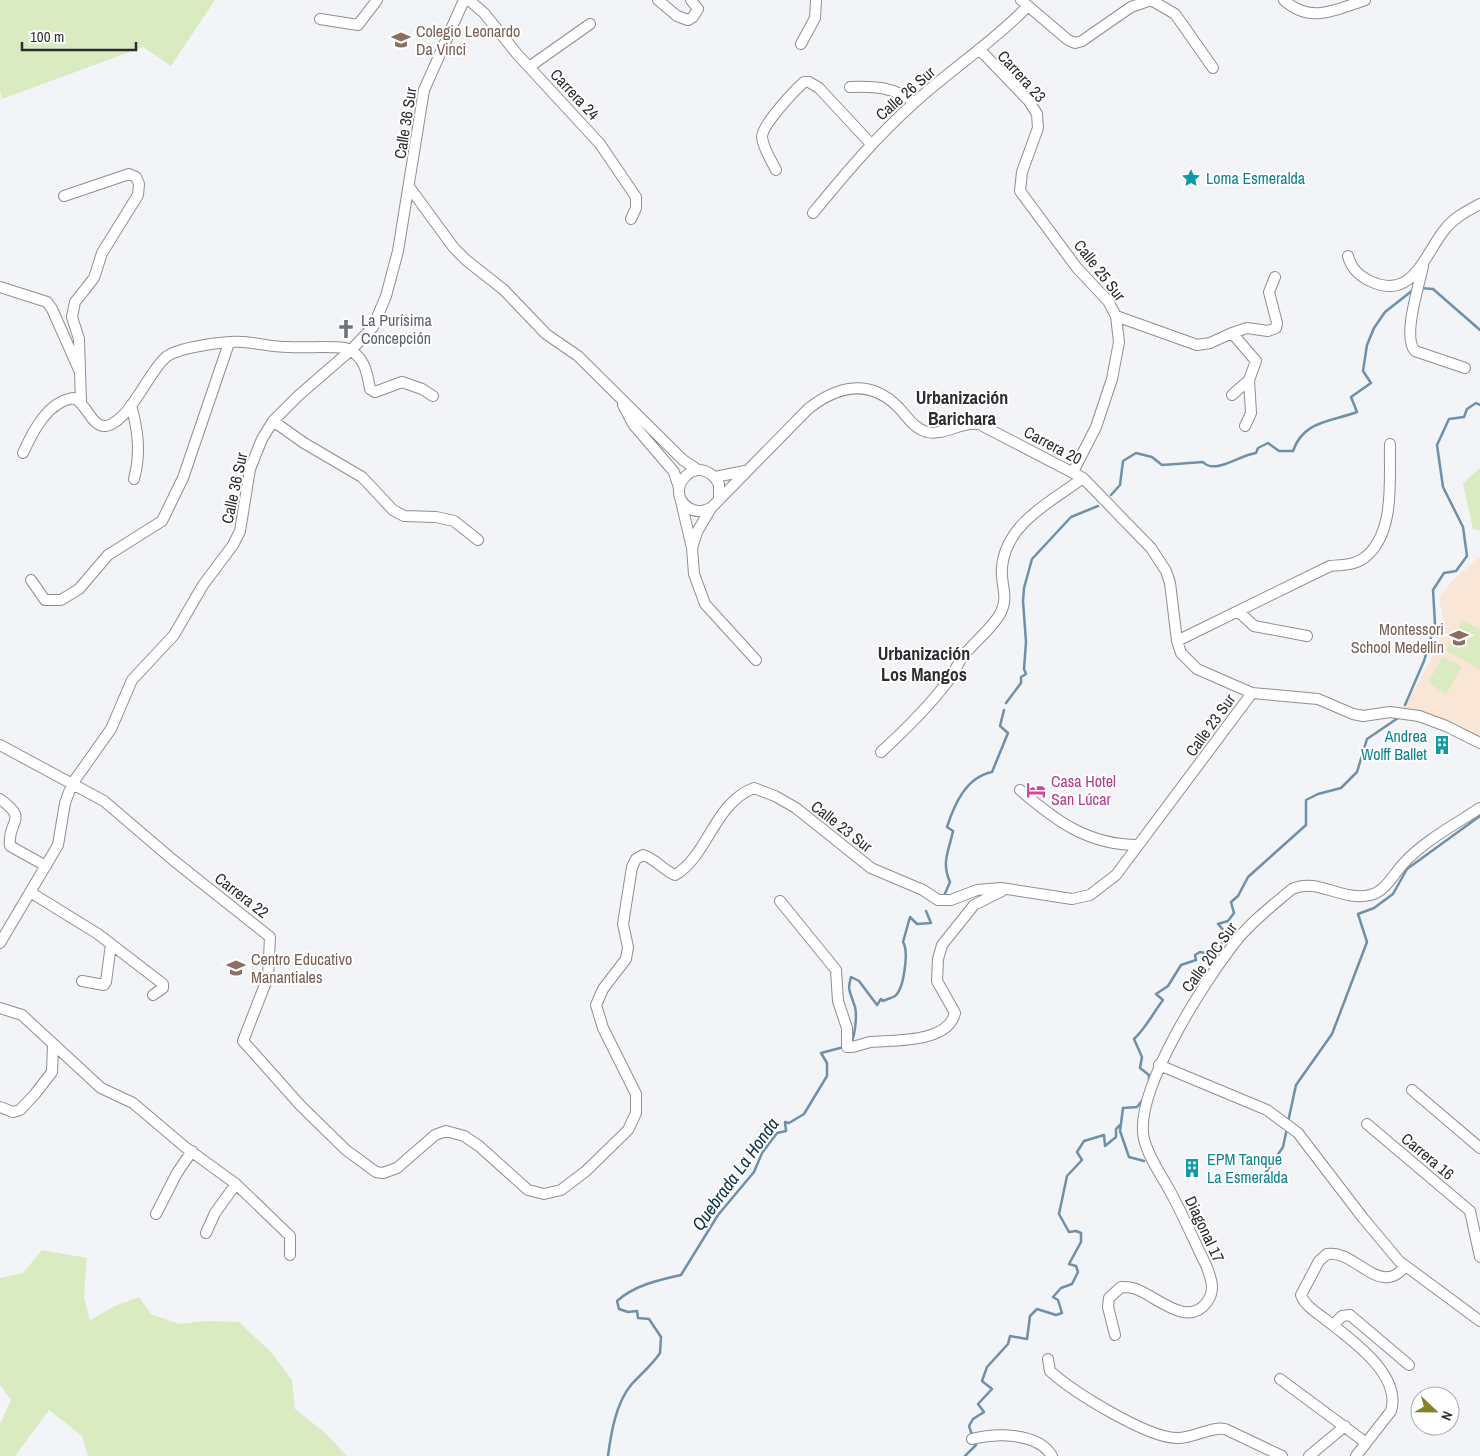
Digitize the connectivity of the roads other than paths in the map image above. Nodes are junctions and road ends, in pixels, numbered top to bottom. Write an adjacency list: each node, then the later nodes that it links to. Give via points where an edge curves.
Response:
1 (377, 0): 11 (street, via 358,25)
2 (464, 0): 22 (street, Calle 36 Sur, via 424,90)
3 (469, 0): 15 (street, Carrera 24, via 484,13)
4 (658, 0): 5 (street, via 677,16 688,20 698,9)
5 (691, 0)
6 (816, 0): 13 (street, via 815,18)
7 (1151, 0): 10 (street, via 1131,7 1075,43); 16 (street, via 1175,14)
8 (1284, 0): 9 (street, via 1313,15)
9 (1365, 0)
10 (1024, 3): 14 (street, Calle 26 Sur, via 1005,28)
11 (320, 19)
12 (590, 24): 15 (street)
13 (800, 44)
14 (979, 49): 18 (street, Calle 26 Sur); 21 (street, Carrera 23, via 1029,101 1037,114 1036,138)
15 (529, 67): 26 (street, Carrera 24, via 600,144 631,190 637,202)
16 (1213, 68)
17 (850, 87): 18 (street, via 886,88)
18 (915, 102): 19 (street, Calle 26 Sur)
19 (871, 144): 20 (street, via 819,88 804,82 769,122 763,134 763,143); 25 (street, Calle 26 Sur)
20 (776, 170)
21 (1020, 182): 31 (street, Calle 25 Sur, via 1020,191 1028,204)
22 (410, 188): 34 (street, Calle 36 Sur, via 398,251 380,313 373,327); 40 (street, via 454,248 504,290 546,334 578,356)
23 (64, 196): 36 (street, via 129,174 136,177 139,184 138,195 102,253 94,278 75,302 72,316 79,339)
24 (1480, 204): 28 (street, via 1455,218 1435,242)
25 (813, 213)
26 (631, 219)
27 (1348, 256): 28 (street, via 1356,272 1380,285 1399,284)
28 (1423, 266): 35 (street, via 1409,334 1411,347)
29 (1275, 276): 32 (street, via 1269,292 1276,328 1268,331 1247,328)
30 (0, 287): 36 (street, via 47,302)
31 (1116, 316): 32 (street, via 1197,345); 49 (street, Calle 25 Sur, via 1118,356)
32 (1232, 333): 37 (street, via 1255,358 1256,364)
33 (229, 343): 34 (street); 42 (street, via 166,356); 58 (street, via 184,478 162,520 108,554 79,589 60,600 45,600)
34 (351, 350): 39 (street, via 364,363 370,389 375,392 402,382); 43 (street, Calle 36 Sur)
35 (1465, 368)
36 (80, 372): 41 (street)
37 (1249, 380): 38 (street); 44 (street, via 1250,413)
38 (1232, 395)
39 (433, 396)
40 (618, 397): 47 (street, via 683,460); 52 (street, via 633,424 674,472)
41 (81, 401): 42 (street, via 95,422 104,426); 46 (street, via 67,399 52,408 38,425)
42 (131, 405): 51 (street, via 138,444)
43 (273, 422): 56 (street, via 362,477 393,510 404,516 454,521); 67 (street, Calle 36 Sur, via 253,460 244,518 233,545 203,584 174,635 132,680 111,729)
44 (1245, 426)
45 (1390, 444): 59 (street, via 1385,524 1367,554 1355,562 1330,566)
46 (23, 453)
47 (698, 470): 50 (street); 52 (street, via 685,476)
48 (745, 471): 49 (street, Carrera 20, via 823,397 838,390 856,388 885,395 912,424 922,430 937,432 964,424 979,424); 50 (street); 53 (street, Carrera 20)
49 (1078, 475): 61 (street, Carrera 20, via 1133,529 1160,561 1170,583); 66 (street, Calle 25 Sur, via 1013,534 1002,566 1005,600 1001,612 963,656 950,679 918,719)
50 (715, 477): 53 (street, via 720,484)
51 (134, 479)
52 (679, 488): 54 (street)
53 (719, 499): 55 (street)
54 (681, 500): 55 (street, via 694,511 703,512); 57 (street)
55 (711, 508): 57 (street)
56 (478, 540)
57 (692, 548): 62 (street, via 694,574 705,604)
58 (31, 580)
59 (1238, 611): 60 (street, via 1254,626); 61 (street)
60 (1307, 636)
61 (1177, 641): 63 (street, Carrera 20, via 1182,653 1197,669)
62 (756, 660)
63 (1252, 693): 64 (street, Carrera 20, via 1318,699 1363,716 1390,712 1420,716); 72 (street, Calle 23 Sur)
64 (1480, 744)
65 (0, 746): 67 (street, Carrera 22)
66 (880, 752)
67 (72, 784): 74 (street, Calle 36 Sur, via 65,802 58,845); 80 (street, Carrera 22, via 104,801 270,937 268,977 243,1041 300,1105 346,1150 376,1172 396,1168 435,1135 446,1131 464,1136 479,1146 518,1183 536,1193 561,1190 586,1172 628,1130 636,1113 636,1094 603,1028 596,1005 603,989 623,965)
68 (1020, 790): 72 (street, via 1058,820 1088,837)
69 (0, 799): 71 (street, via 17,815)
70 (1480, 808): 85 (street, Calle 20C Sur, via 1420,849 1372,895 1339,893 1309,884 1292,889 1236,941 1185,1018)
71 (9, 840): 73 (street); 74 (street, via 12,848)
72 (1138, 845): 75 (street, Calle 23 Sur, via 1116,875 1090,895 1072,899)
73 (0, 850)
74 (46, 866): 76 (street, Calle 36 Sur)
75 (1010, 889): 77 (street, via 974,905 942,945 936,982 955,1013 948,1026 931,1035 852,1047 847,1047 847,1028 838,1001 836,970); 80 (street, Calle 23 Sur, via 977,890 951,900 938,900 918,887 871,868 796,808 754,788 735,800 719,818 686,869 675,875 651,857 643,855 636,859 624,924)
76 (30, 892): 78 (street, Calle 36 Sur); 79 (street)
77 (780, 902)
78 (0, 943)
79 (111, 944): 81 (street, via 104,985); 82 (street, via 163,984 163,988)
80 (628, 947)
81 (82, 981)
82 (153, 995)
83 (0, 1008): 84 (street, via 22,1015)
84 (53, 1045): 87 (street, via 52,1072 32,1099 14,1112); 90 (street, via 101,1088 133,1103)
85 (1159, 1065): 97 (street, via 1267,1110 1298,1132 1363,1218); 100 (street, Diagonal 17, via 1144,1118 1144,1138 1206,1265 1212,1281 1211,1294 1206,1304 1185,1312 1132,1287 1121,1287 1109,1298 1108,1307)
86 (1412, 1090): 89 (street)
87 (0, 1107)
88 (1367, 1124): 92 (street, Carrera 16)
89 (1480, 1148)
90 (192, 1151): 91 (street); 93 (street)
91 (236, 1184): 94 (street, via 215,1213); 95 (street, via 290,1236)
92 (1475, 1210): 96 (street)
93 (156, 1214)
94 (206, 1233)
95 (290, 1255)
96 (1480, 1257)
97 (1406, 1267): 98 (street); 99 (street, via 1396,1275 1384,1277 1340,1255 1327,1254 1319,1261 1301,1295 1307,1305)
98 (1480, 1321)
99 (1333, 1326): 102 (street, via 1342,1316 1350,1315); 106 (street, via 1371,1358 1392,1392 1391,1411)
100 (1116, 1335)
101 (1048, 1360): 108 (street, via 1050,1371 1068,1386 1163,1437 1187,1438 1225,1429)
102 (1409, 1365)
103 (1280, 1379): 104 (street)
104 (1345, 1426): 106 (street); 109 (street)
105 (972, 1440): 107 (street, via 1014,1436 1043,1446)
106 (1365, 1442): 110 (street)
107 (1052, 1456)
108 (1282, 1456)
109 (1309, 1456)
110 (1356, 1456)

